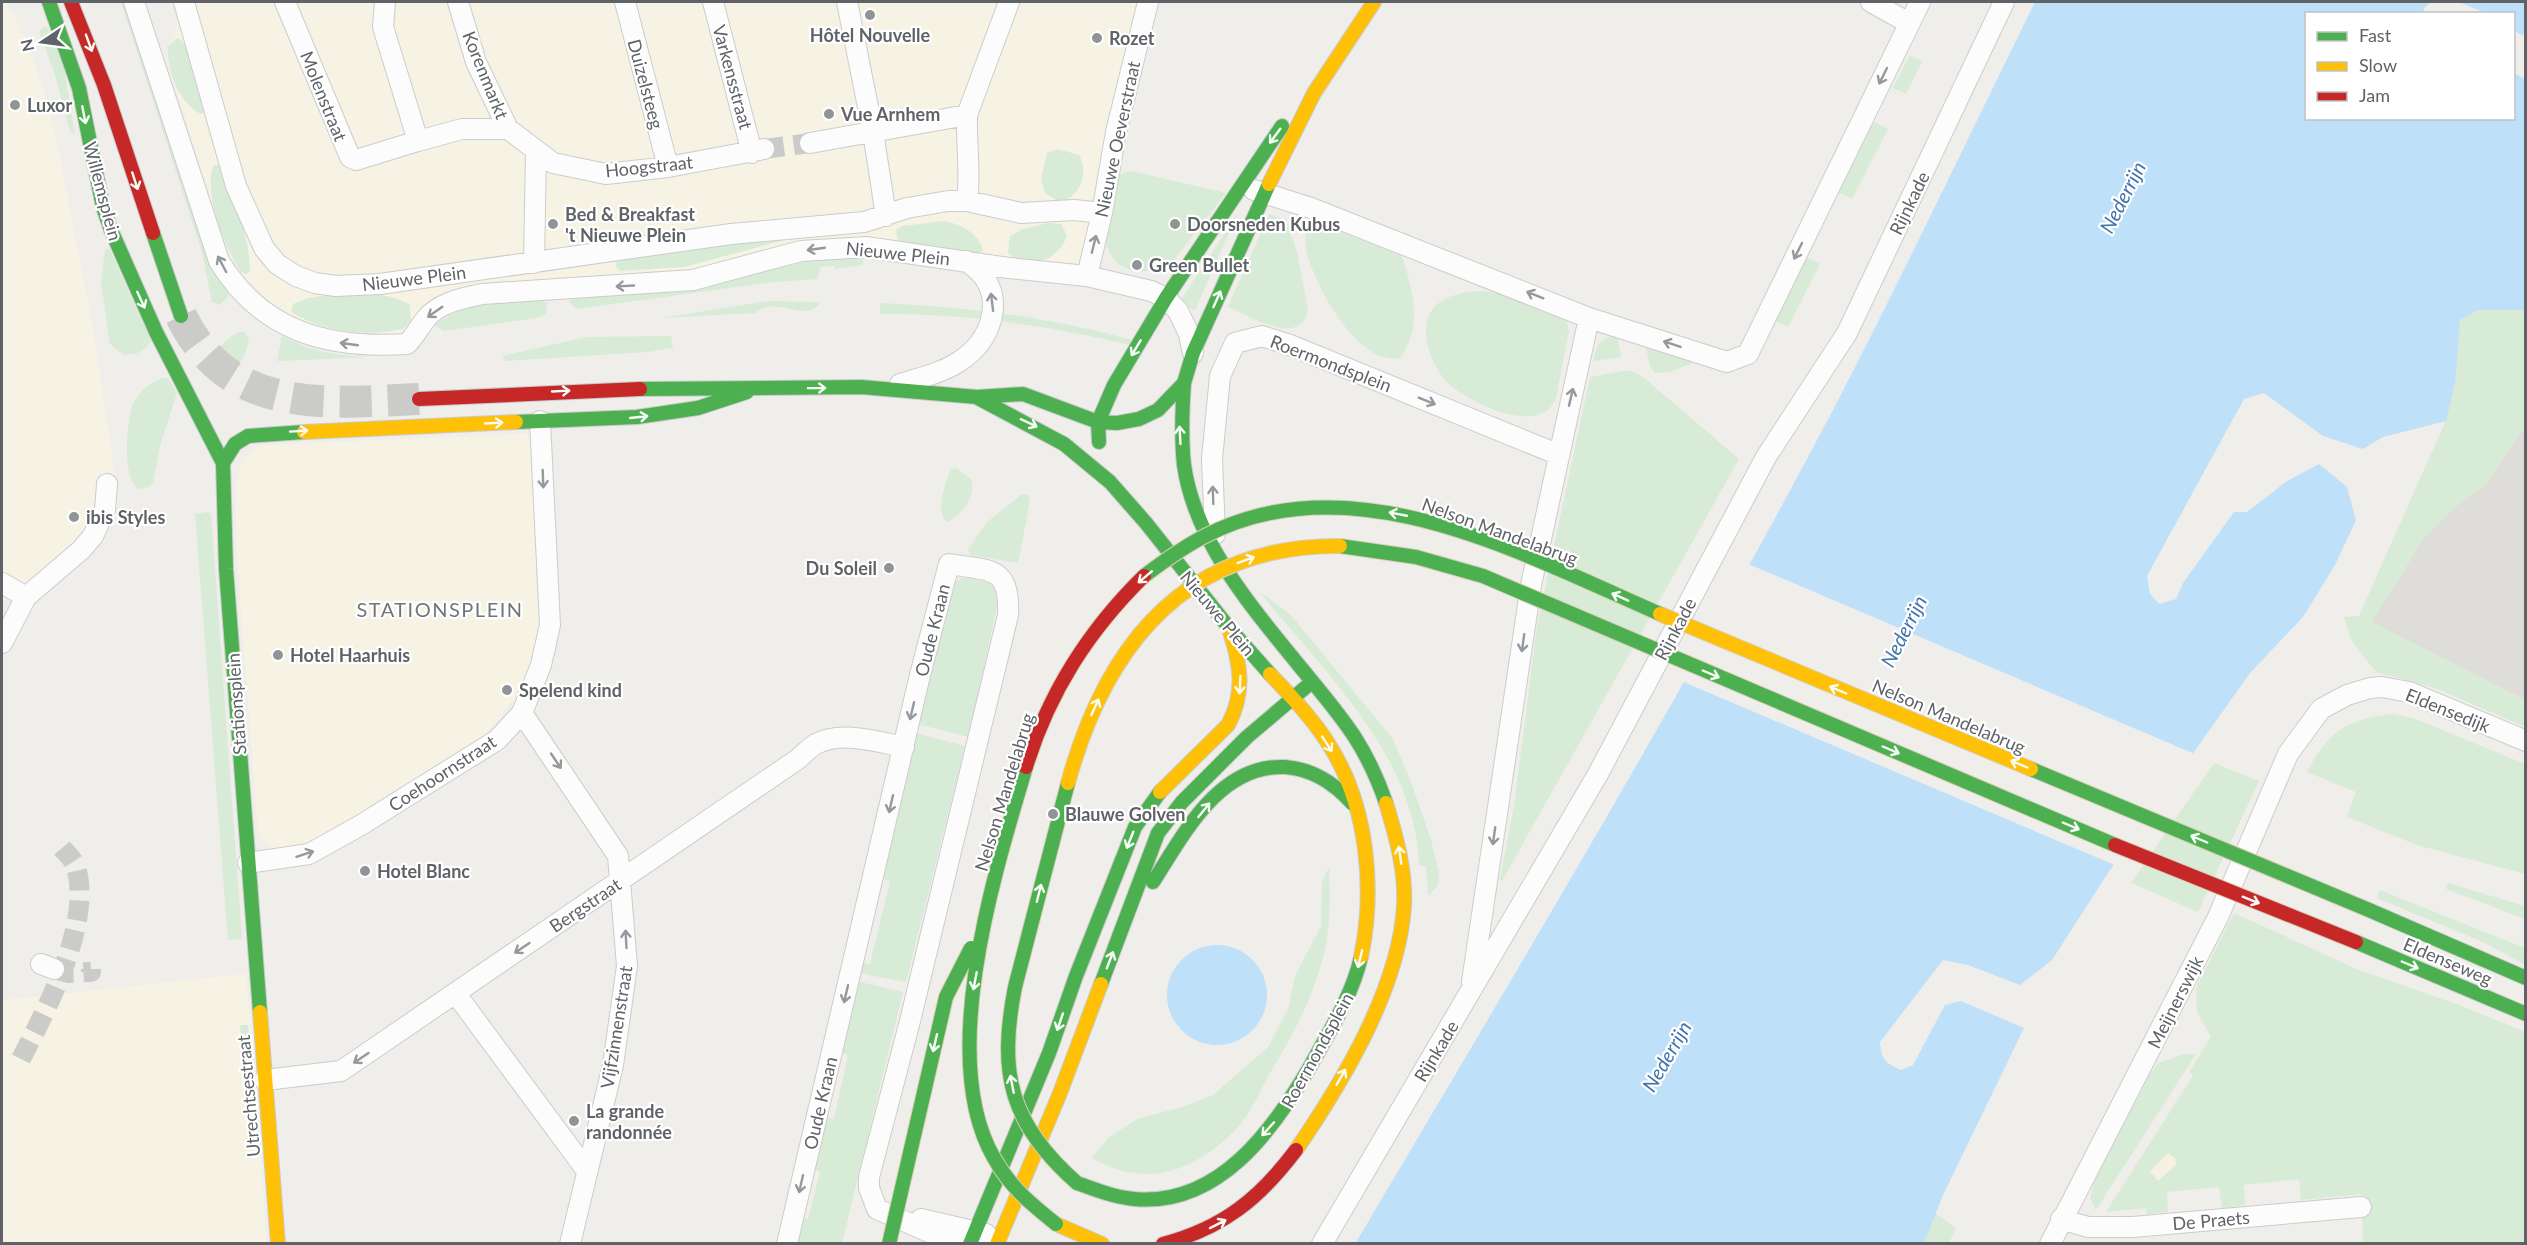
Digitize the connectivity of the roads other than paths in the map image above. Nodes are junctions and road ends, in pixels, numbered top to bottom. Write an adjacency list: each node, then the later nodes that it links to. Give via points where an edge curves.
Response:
1 (49, 2): 47 (main road, Willemsplein, one-way to 47, via 79,88 111,230 156,332)
2 (71, 2): 36 (main road, Willemsplein, one-way to 36, via 104,85)
3 (134, 2): 32 (street, Nieuwe Plein, one-way to 3, via 843,246 801,251 693,280 482,294 437,310 425,319 407,344 351,345 295,330 263,312 219,261)
4 (184, 2): 33 (street, Nieuwe Plein, via 243,206 264,248 277,264 296,276 336,286 380,284)
5 (285, 2): 22 (street, Molenstraat, via 350,157 357,160)
6 (385, 2): 22 (street, via 383,27)
7 (458, 2): 20 (street, Korenmarkt, via 476,62)
8 (625, 2): 26 (street, Duizelsteeg)
9 (713, 2): 24 (street, Varkensstraat)
10 (847, 2): 21 (street)
11 (1009, 2): 19 (street)
12 (1148, 2): 30 (street, Nieuwe Oeverstraat, via 1116,132)
13 (1374, 2): 18 (main road)
14 (1870, 2): 17 (street)
15 (1920, 2): 17 (street)
16 (2004, 2): 69 (street, Rijnkade, via 1847,333 1766,457 1598,774)
17 (1909, 23): 37 (street, one-way to 37, via 1748,354 1727,362)
18 (1314, 93): 27 (main road, one-way to 27, via 1294,109); 28 (main road)
19 (967, 115): 21 (street); 29 (street)
20 (508, 129): 22 (street, Korenmarkt, via 462,129); 25 (street, Hoogstraat)
21 (873, 132): 23 (street); 31 (street)
22 (418, 141)
23 (810, 143)
24 (758, 151): 26 (street, Hoogstraat)
25 (536, 152): 26 (street, Hoogstraat, via 553,162 606,174); 33 (street)
26 (668, 167)
27 (1240, 186): 28 (street); 35 (main road)
28 (1274, 195): 37 (street, one-way to 28); 38 (main road, one-way to 28)
29 (967, 201): 30 (street, Nieuwe Plein, via 1022,213); 31 (street, Nieuwe Plein, via 907,208)
30 (1102, 213): 34 (street, Nieuwe Oeverstraat, one-way to 30)
31 (886, 216): 33 (street, Nieuwe Plein, via 864,222 731,234)
32 (967, 261): 34 (street, Nieuwe Plein); 41 (street, one-way to 32, via 942,370 971,353 982,340 992,319 994,302 984,276)
33 (534, 263)
34 (1087, 276): 35 (street, Nieuwe Plein, via 1137,286)
35 (1166, 298): 38 (street, Nieuwe Plein, via 1185,322); 45 (main road, one-way to 45, via 1114,385)
36 (181, 316)
37 (1589, 318): 46 (street, one-way to 37)
38 (1193, 353): 39 (main road, Nieuwe Plein)
39 (1184, 383): 45 (main road, Nieuwe Plein, via 1158,411 1139,419); 50 (main road, Roermondsplein, one-way to 39, via 1185,474 1180,435)
40 (759, 388): 41 (main road, Nieuwe Plein, one-way to 41); 43 (main road, Nieuwe Plein, one-way to 40, via 615,389); 44 (main road, Nieuwe Plein, one-way to 40, via 637,417 698,408)
41 (883, 388): 42 (main road, Nieuwe Plein)
42 (977, 397): 45 (main road, Nieuwe Plein, via 1023,394); 49 (main road, Nieuwe Plein, one-way to 49, via 1052,436)
43 (419, 399)
44 (540, 421): 47 (main road, Nieuwe Plein, one-way to 44, via 241,437 314,430 371,431); 57 (street, Coehoornstraat, one-way to 57, via 549,625 541,665)
45 (1098, 422): 49 (main road, via 1100,453)
46 (1557, 454): 50 (street, Roermondsplein, one-way to 46, via 1212,459 1220,376 1234,344 1262,336 1290,345); 69 (street, one-way to 69, via 1531,585)
47 (223, 463): 62 (main road, Stationsplein, via 226,569)
48 (107, 484): 52 (street, via 105,510 93,536)
49 (1114, 487): 53 (main road, Nieuwe Plein)
50 (1215, 553): 55 (main road, Roermondsplein, via 1239,591)
51 (2, 583): 52 (street)
52 (26, 597): 54 (street)
53 (1229, 628): 56 (main road, Nieuwe Plein); 78 (main road, one-way to 78, via 1240,669 1235,714 1158,792 1134,827 1049,1053)
54 (2, 643)
55 (1313, 681): 56 (main road); 86 (main road, Roermondsplein, one-way to 55, via 1201,1233 1232,1217 1258,1196 1300,1148 1358,1049 1387,982 1398,943 1403,881 1399,846 1387,804 1351,727)
56 (1291, 698): 61 (main road, Roermondsplein, one-way to 61, via 1327,742 1342,769); 66 (main road, via 1172,813 1158,833)
57 (522, 713): 62 (street, Coehoornstraat, one-way to 57, via 309,854 497,740); 63 (street, Vijfzinnenstraat, one-way to 63, via 618,856)
58 (2526, 741): 60 (street, Eldensedijk, via 2409,692 2370,688 2320,710)
59 (904, 747): 63 (street, Bergstraat, via 836,738 816,744); 76 (street, Oude Kraan, one-way to 59, via 869,1177 1008,615 1006,585 993,572 949,564); 83 (street, Oude Kraan, one-way to 83)
60 (2288, 754): 77 (street, Meijnerswijk, via 2218,917)
61 (1354, 806): 66 (main road, one-way to 61, via 1191,827 1239,775 1281,765 1312,772 1341,790); 74 (main road, Roermondsplein, one-way to 74, via 1366,862 1368,901 1362,951 1351,992 1279,1117 1237,1163 1205,1184 1147,1201 1112,1197)
62 (248, 863): 67 (main road, Stationsplein)
63 (622, 880): 70 (street, Bergstraat, one-way to 70); 73 (street, Vijfzinnenstraat, one-way to 63, via 613,1065 627,966)
64 (2369, 910): 65 (main road, Nelson Mandelabrug, one-way to 65, bridge, via 1546,565 1421,518 1338,506 1236,522 1192,542 1119,600 1071,665 1039,729); 68 (main road, Eldenseweg)
65 (988, 912): 80 (main road, Nelson Mandelabrug, one-way to 80, bridge, via 972,994 970,1073 984,1134 996,1163 1018,1193 1056,1224); 84 (main road, one-way to 84, bridge, via 946,998)
66 (1122, 927): 79 (main road, one-way to 66, via 1060,1093)
67 (254, 945): 72 (main road, Utrechtsestraat)
68 (2526, 978)
69 (1471, 992): 87 (street, Rijnkade)
70 (456, 994): 72 (street, Bergstraat, one-way to 72, via 341,1071); 73 (street)
71 (2526, 1014): 74 (main road, Eldenseweg, one-way to 71, bridge, via 1048,1159 1023,1120 1012,1090 1008,1055 1011,1007 1084,730 1109,675 1152,621 1216,573 1249,558 1320,545 1390,549 1483,576 2131,852)
72 (265, 1080): 81 (main road, Utrechtsestraat)
73 (587, 1171): 82 (street, Vijfzinnenstraat)
74 (1077, 1183)
75 (2361, 1208): 77 (street, De Praets, via 2133,1227 2088,1227)
76 (878, 1209): 78 (street); 85 (street)
77 (2061, 1219): 88 (street, Meijnerswijk)
78 (973, 1237): 79 (street)
79 (998, 1241)
80 (1101, 1243)
81 (278, 1244)
82 (570, 1244)
83 (787, 1244)
84 (889, 1244)
85 (956, 1244)
86 (1163, 1244)
87 (1322, 1244)
88 (2050, 1244)

